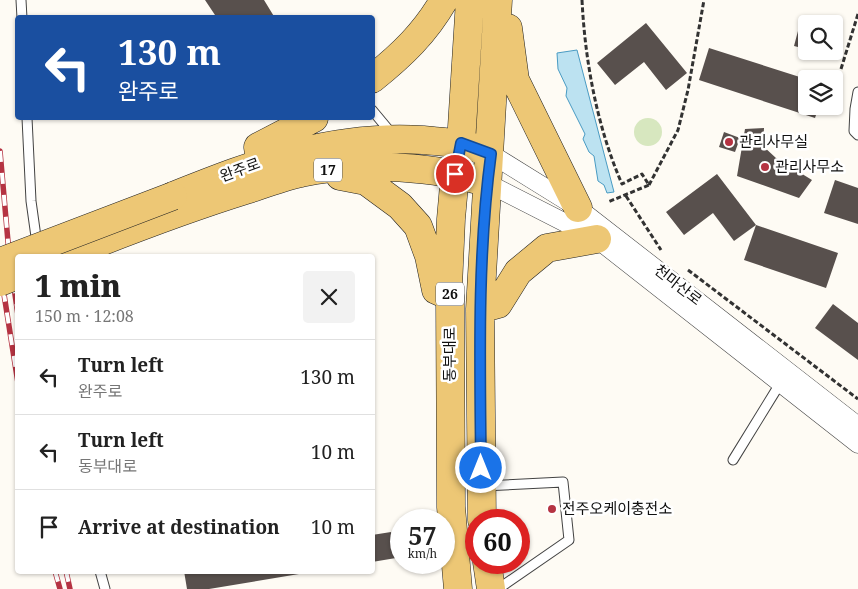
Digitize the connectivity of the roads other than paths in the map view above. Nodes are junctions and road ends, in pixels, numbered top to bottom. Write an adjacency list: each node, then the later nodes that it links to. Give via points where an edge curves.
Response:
1 (21, 0): 6 (lane)
2 (444, 0): 7 (main road, via 406,52)
3 (470, 0): 14 (main road, 동부대로 / 26)
4 (498, 0): 15 (main road, 동부대로)
5 (504, 0): 21 (main road, via 515,80)
6 (22, 15)
7 (375, 77)
8 (858, 92): 12 (lane, via 854,124)
9 (375, 114): 13 (lane)
10 (27, 120): 24 (lane, via 31,201)
11 (310, 120): 16 (main road, via 258,147)
12 (858, 135)
13 (395, 138): 14 (main road, 완주로); 16 (main road, 완주로, via 316,147)
14 (461, 143): 15 (main road, 완주로); 18 (main road, 동부대로 / 26)
15 (491, 154): 19 (main road, 동부대로); 21 (street, 천마산로)
16 (260, 161): 20 (main road, 완주로 / 17)
17 (316, 171): 18 (main road, 완주로 / 17, via 390,168); 20 (main road, 완주로 / 17); 30 (main road, via 366,181 400,206 418,226 436,290)
18 (455, 174): 19 (main road, 완주로 / 17); 30 (main road, 동부대로 / 26)
19 (487, 183): 22 (street, 천마산로); 31 (main road, 동부대로 / 26)
20 (173, 204): 23 (main road, 완주로 / 17, bridge); 25 (main road, 완주로 / 17)
21 (578, 208): 32 (street, 천마산로)
22 (597, 239): 31 (main road, via 547,248 518,272 498,304); 32 (street, 천마산로)
23 (24, 254)
24 (39, 254)
25 (69, 254)
26 (15, 257): 27 (main road, 완주로 / 17, bridge)
27 (0, 262)
28 (15, 276): 29 (main road, bridge)
29 (0, 282)
30 (450, 297): 41 (main road, 동부대로 / 26, via 451,507)
31 (480, 309): 36 (main road, 동부대로 / 26)
32 (784, 377): 33 (street, 천마산로); 34 (street, 천마산로); 35 (lane)
33 (858, 426)
34 (858, 444)
35 (733, 460)
36 (481, 486): 37 (main road, 동부대로 / 26); 43 (lane, via 563,482 569,540)
37 (482, 509)
38 (101, 574): 40 (lane)
39 (489, 574): 42 (main road)
40 (105, 589)
41 (458, 589)
42 (491, 589)
43 (498, 589)

